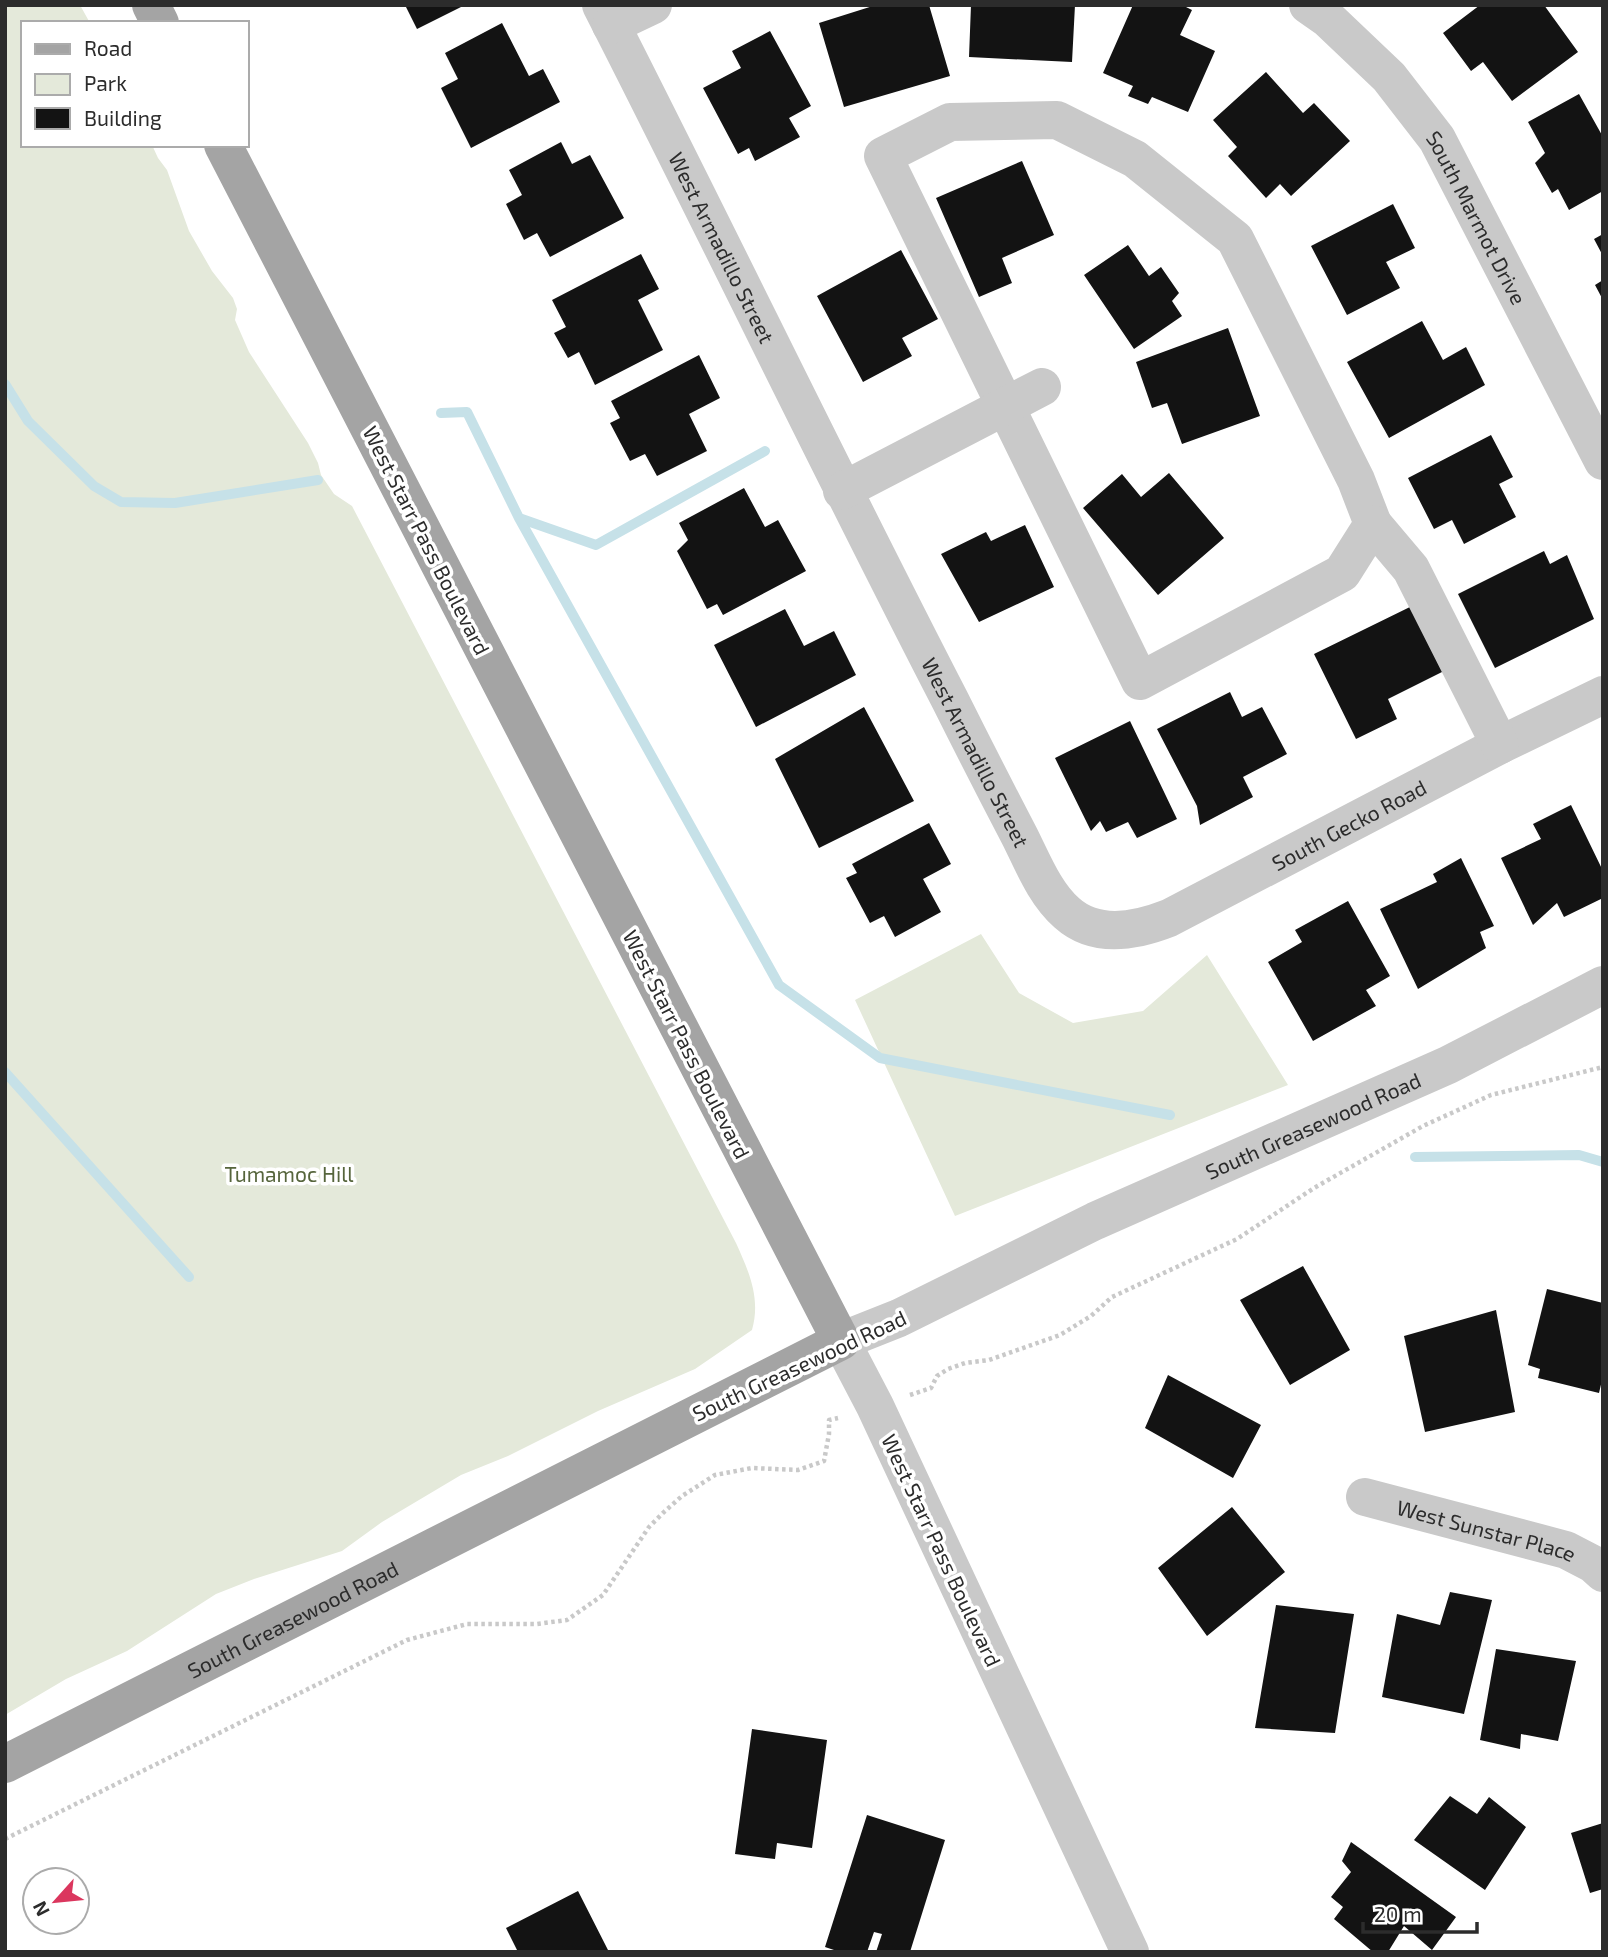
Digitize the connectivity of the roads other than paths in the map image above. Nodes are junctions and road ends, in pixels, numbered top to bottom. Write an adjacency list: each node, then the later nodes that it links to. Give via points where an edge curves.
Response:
1 (151, 5): 5 (main road)
2 (653, 5): 4 (street)
3 (1308, 5): 9 (street, South Marmot Drive, via 1389,78 1437,139)
4 (606, 15): 10 (street, West Armadillo Street)
5 (159, 21)
6 (224, 147): 16 (main road, West Starr Pass Boulevard)
7 (1042, 387): 8 (street)
8 (1007, 405): 10 (street); 11 (street, via 1140,681 1342,573); 11 (street, via 883,156 950,122 1057,120 1135,159 1235,239 1356,480)
9 (1603, 461)
10 (842, 491): 14 (street, West Armadillo Street, via 1045,886 1068,915)
11 (1373, 524): 13 (street, via 1411,569)
12 (1603, 695): 13 (street, South Gecko Road)
13 (1500, 745): 14 (street, South Gecko Road, via 1169,918 1129,930)
14 (1088, 926)
15 (1603, 985): 16 (street, South Greasewood Road, via 1448,1065 1095,1221 899,1318)
16 (841, 1341): 19 (main road, South Greasewood Road); 20 (street, West Starr Pass Boulevard, via 875,1406)
17 (1366, 1497): 18 (street, West Sunstar Place, via 1566,1550)
18 (1603, 1573)
19 (5, 1764)
20 (1117, 1947)

